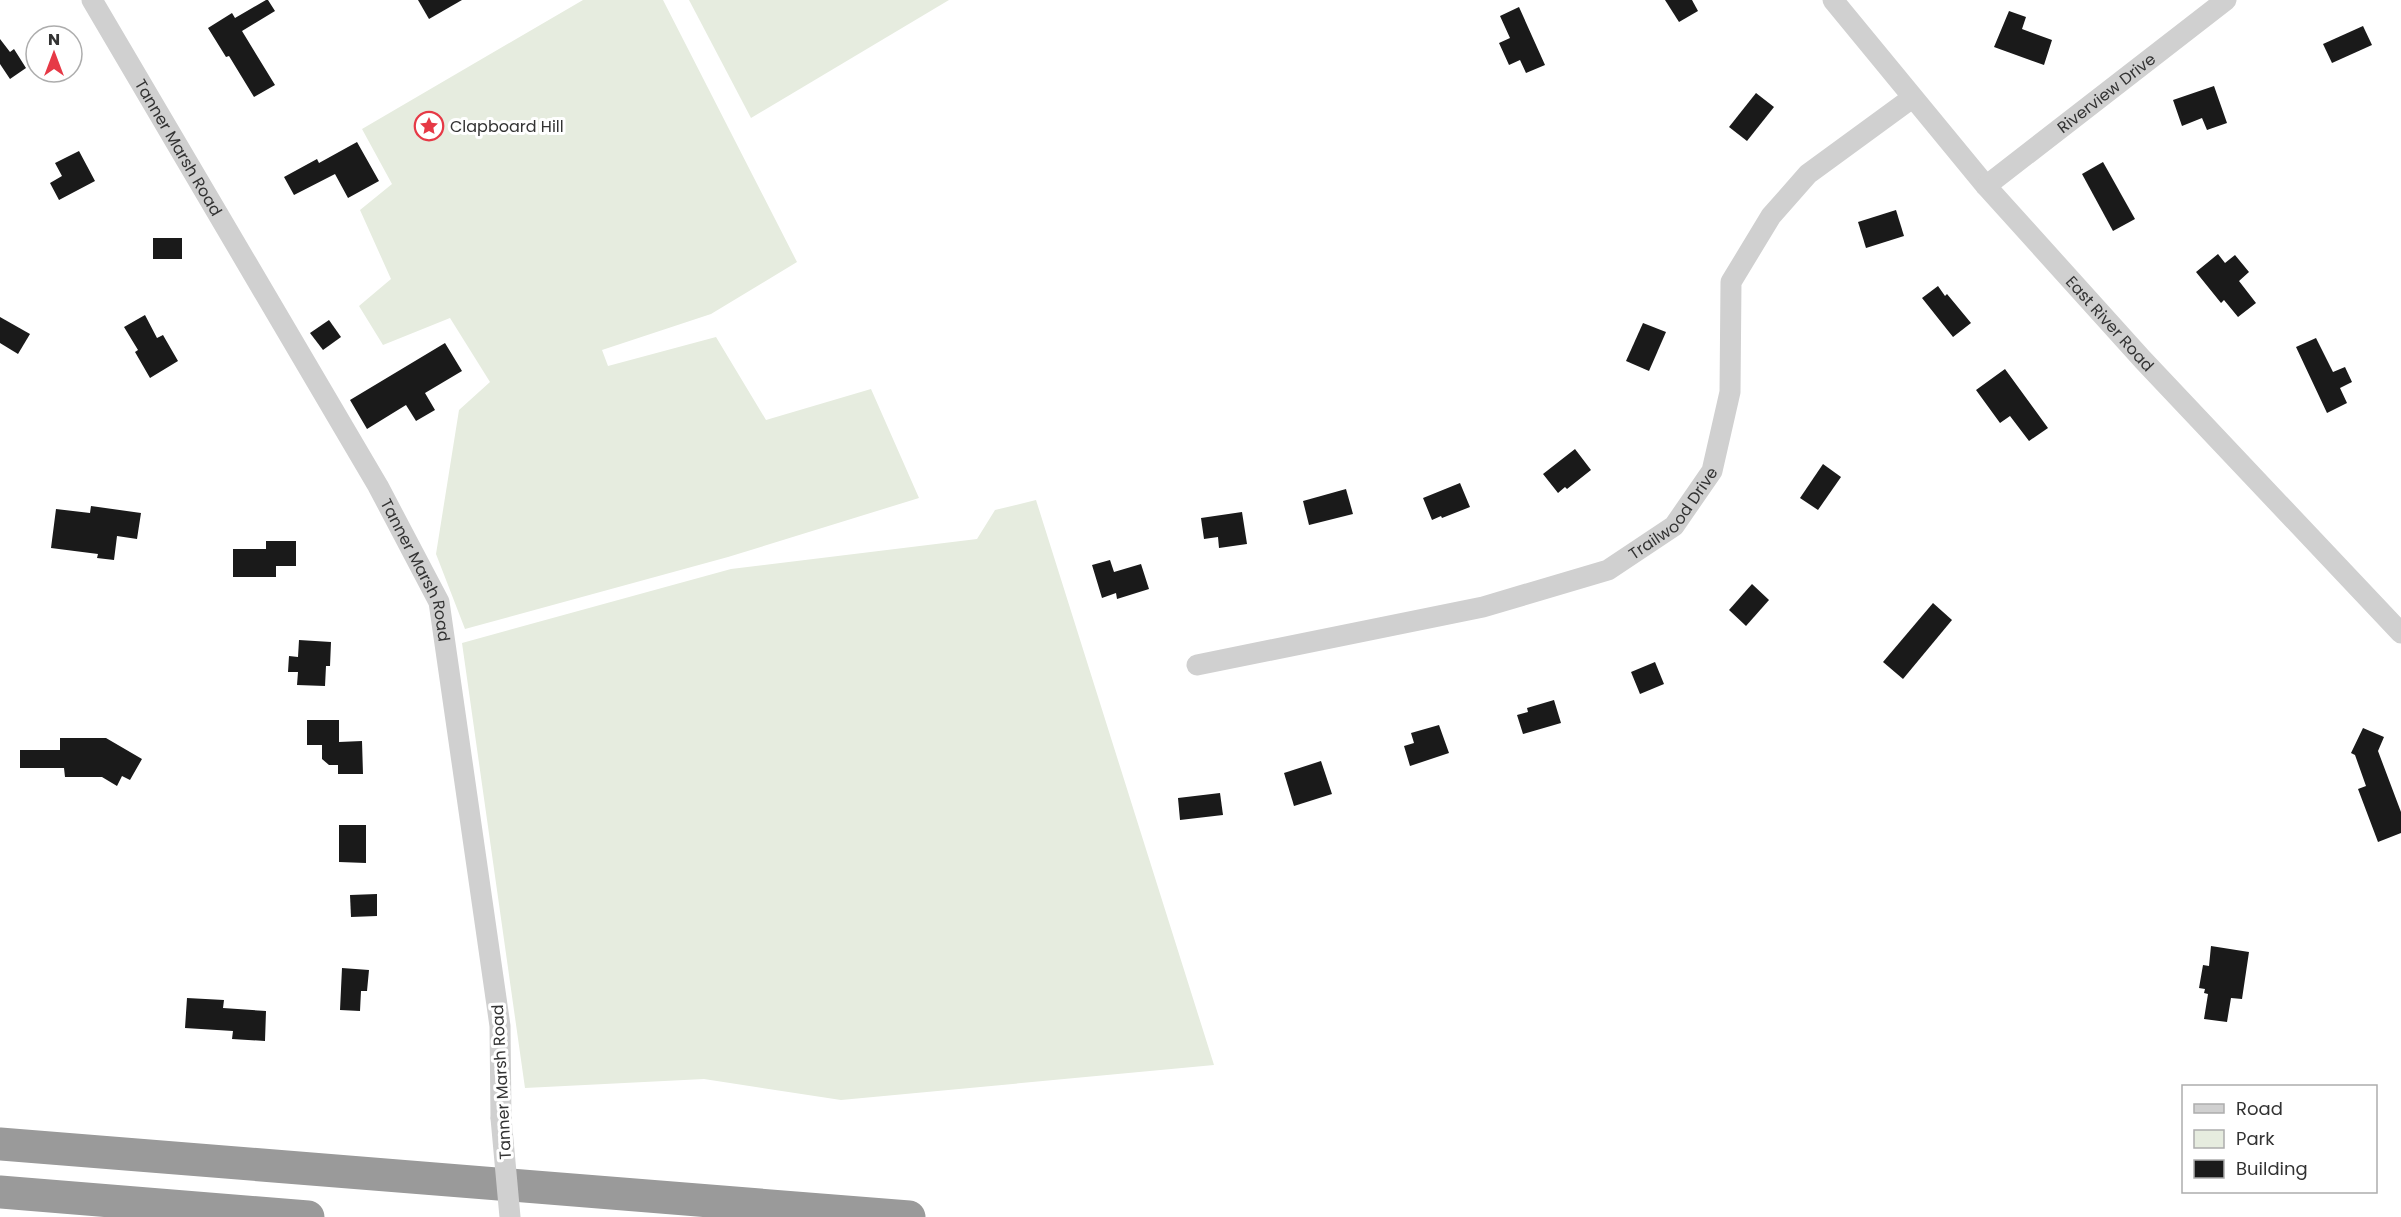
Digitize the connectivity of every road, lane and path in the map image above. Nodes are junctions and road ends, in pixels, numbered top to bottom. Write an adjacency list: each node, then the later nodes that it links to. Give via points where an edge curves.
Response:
1 (92, 0): 13 (street, Tanner Marsh Road, bridge, via 378,486 439,602 500,1026 501,1118)
2 (1833, 0): 4 (street, East River Road)
3 (2226, 0): 5 (street, Riverview Drive)
4 (1912, 98): 5 (street, East River Road); 7 (street, Trailwood Drive, via 1808,174 1771,216 1731,282 1730,392 1712,471 1674,526 1608,570 1483,607)
5 (1986, 186): 6 (street, East River Road, via 2143,360)
6 (2401, 633)
7 (1197, 665)
8 (0, 1144): 14 (highway)
9 (0, 1192): 12 (highway)
10 (0, 1212): 11 (highway)
11 (133, 1217)
12 (308, 1217)
13 (510, 1217)
14 (909, 1217)

